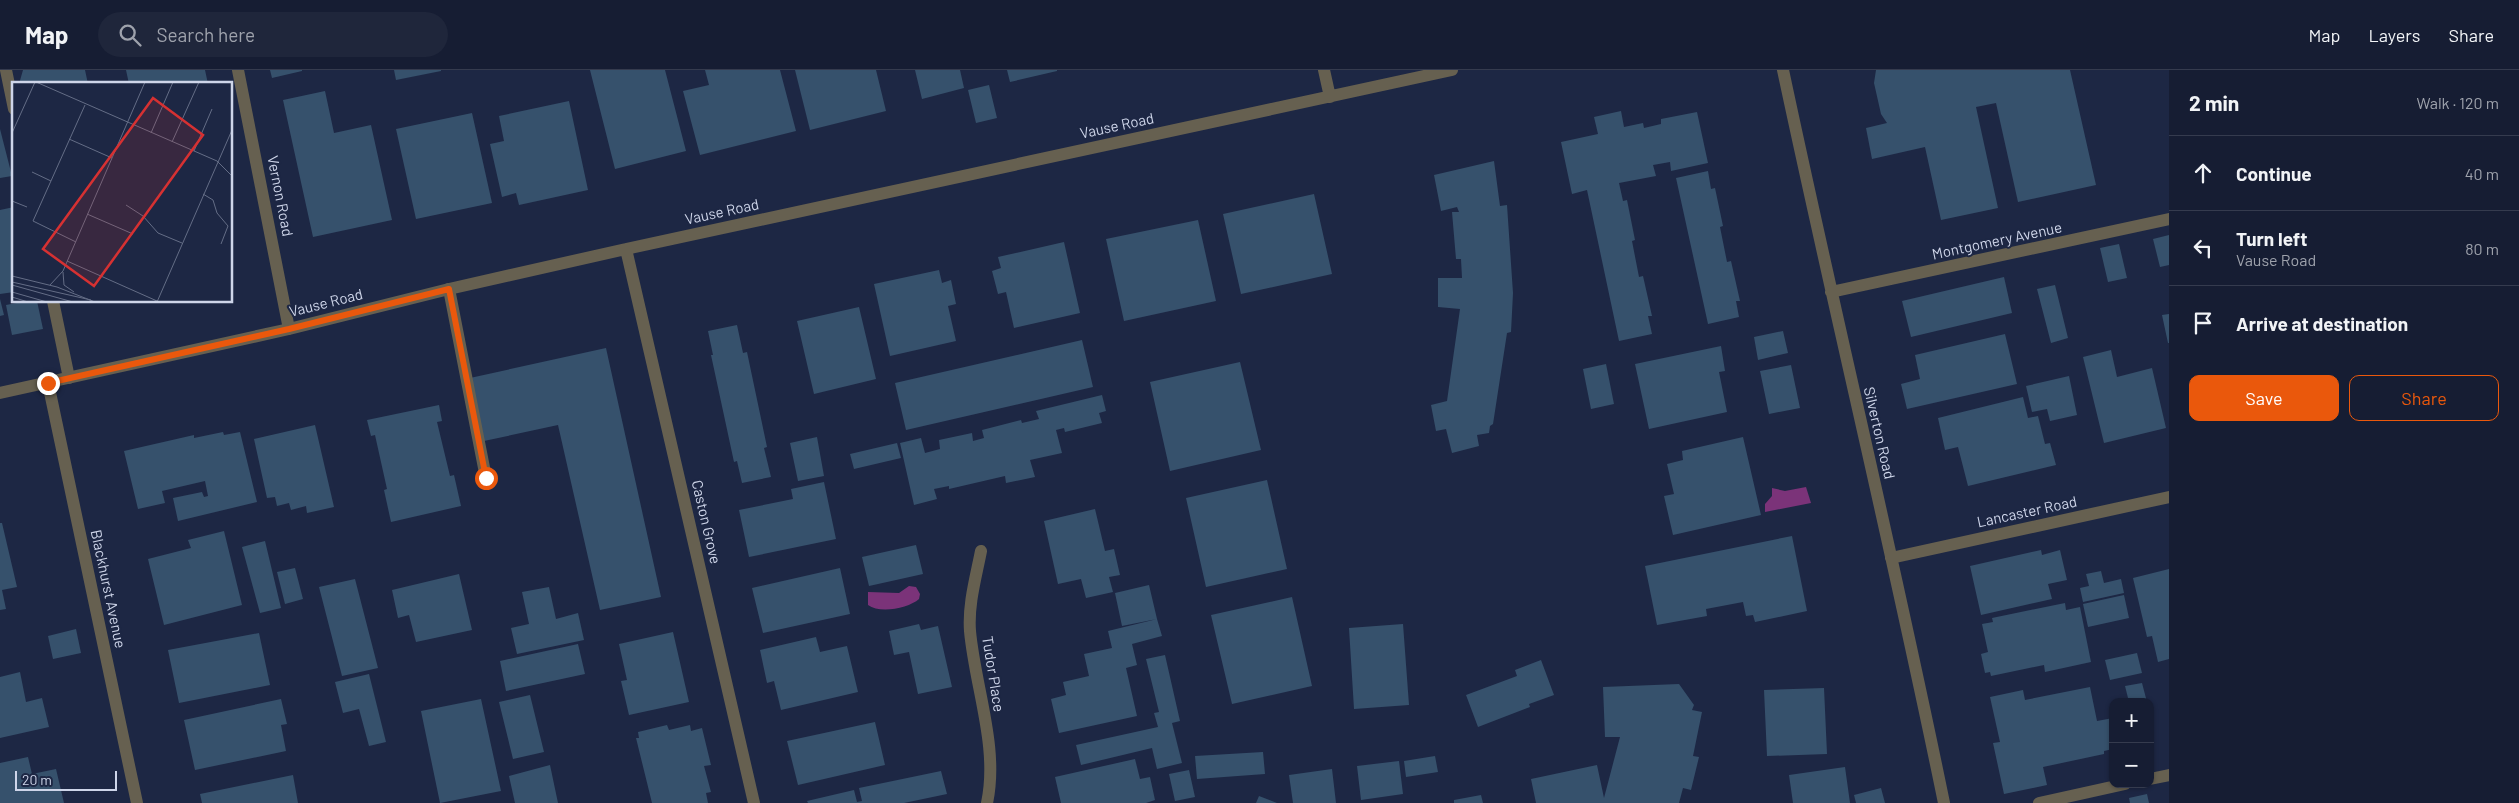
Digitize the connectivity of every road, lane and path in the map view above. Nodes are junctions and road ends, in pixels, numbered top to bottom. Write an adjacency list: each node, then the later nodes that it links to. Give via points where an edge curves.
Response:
1 (6, 70): 7 (street)
2 (238, 70): 13 (street, Vernon Road)
3 (1324, 70): 6 (street)
4 (1452, 70): 6 (street, Vause Road)
5 (1783, 70): 11 (street, Silverton Road)
6 (1330, 97): 9 (street, Vause Road)
7 (12, 98)
8 (2169, 219): 11 (street, Montgomery Avenue)
9 (626, 249): 10 (street, Vause Road); 25 (street, Caston Grove)
10 (449, 289): 13 (street, Vause Road); 17 (street)
11 (1830, 292): 20 (street, Silverton Road)
12 (53, 302): 14 (street)
13 (289, 329): 14 (street, Vause Road)
14 (69, 378): 15 (street, Vause Road)
15 (48, 383): 16 (street, Vause Road); 24 (street, Blackhurst Avenue)
16 (0, 394)
17 (486, 478)
18 (2169, 497): 20 (street, Lancaster Road)
19 (981, 551): 26 (street, Tudor Place, via 970,631 990,762)
20 (1891, 558): 27 (street, Silverton Road)
21 (2169, 775): 22 (street)
22 (2154, 778)
23 (2109, 788): 28 (street)
24 (137, 803)
25 (754, 803)
26 (987, 803)
27 (1944, 803)
28 (2040, 803)

